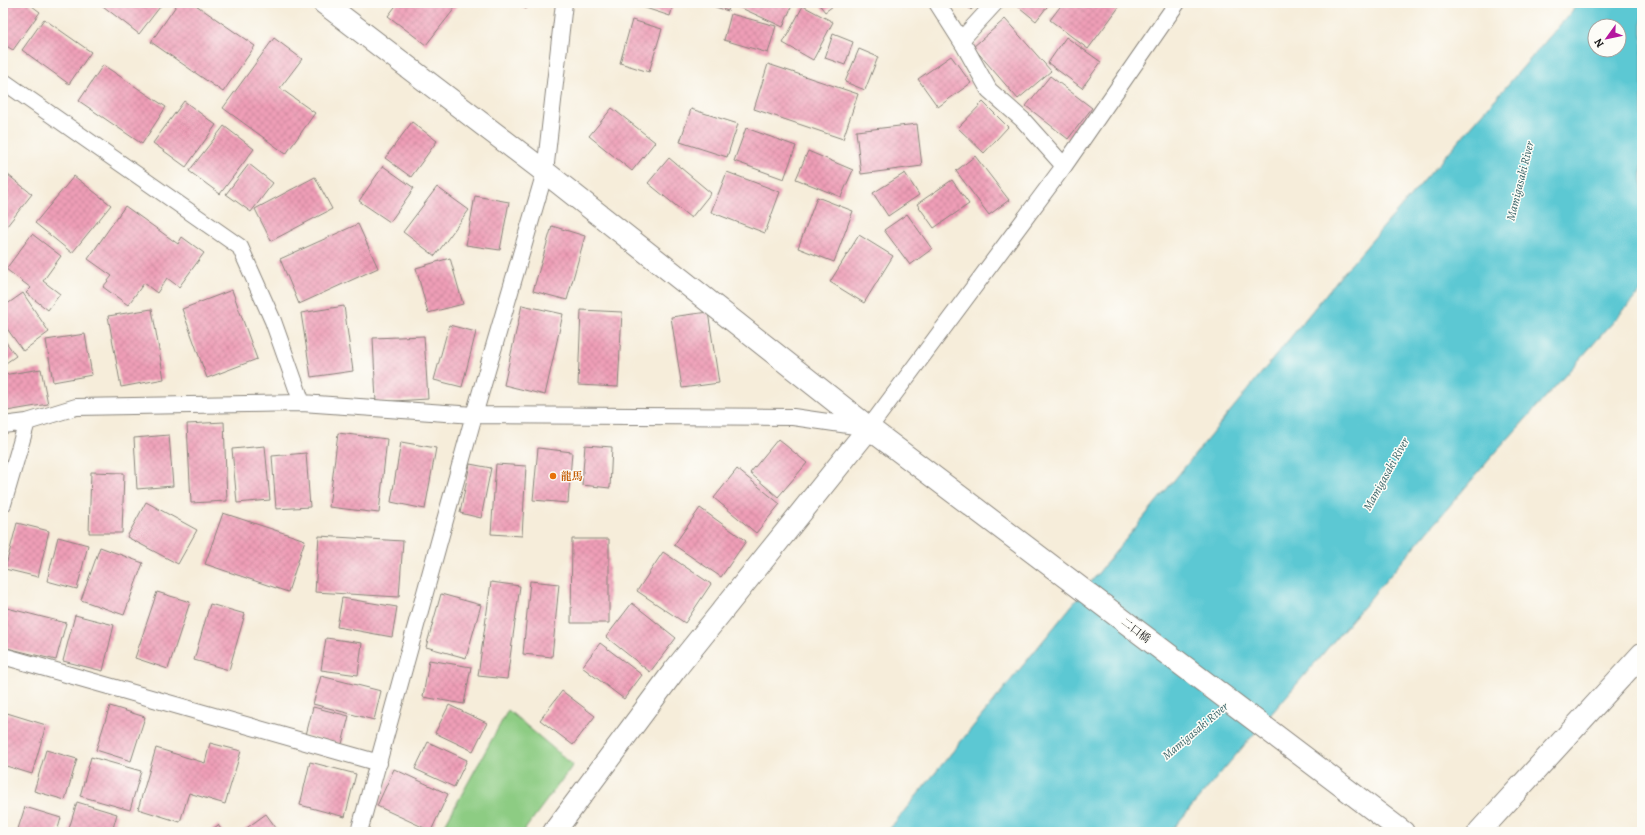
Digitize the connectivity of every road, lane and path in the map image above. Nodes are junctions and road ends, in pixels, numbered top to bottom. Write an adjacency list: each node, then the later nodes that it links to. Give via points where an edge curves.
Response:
1 (324, 3): 9 (street, 二口橋)
2 (564, 3): 9 (lane)
3 (937, 3): 6 (lane)
4 (995, 3): 6 (lane)
5 (1177, 3): 8 (lane)
6 (961, 40): 8 (lane, via 989,90 1023,120)
7 (3, 81): 10 (lane, via 240,247 273,321)
8 (1064, 166): 14 (lane)
9 (545, 172): 11 (lane); 14 (street, 二口橋)
10 (302, 403): 11 (lane); 12 (lane, via 76,407)
11 (474, 414): 14 (lane, via 793,417); 18 (lane)
12 (27, 422): 13 (lane); 15 (lane)
13 (3, 425)
14 (869, 428): 20 (street, via 674,670); 21 (street, 二口橋)
15 (3, 504)
16 (1642, 654): 22 (street)
17 (3, 656): 18 (lane)
18 (379, 763): 19 (lane)
19 (359, 832)
20 (554, 832)
21 (1403, 832)
22 (1479, 832)

